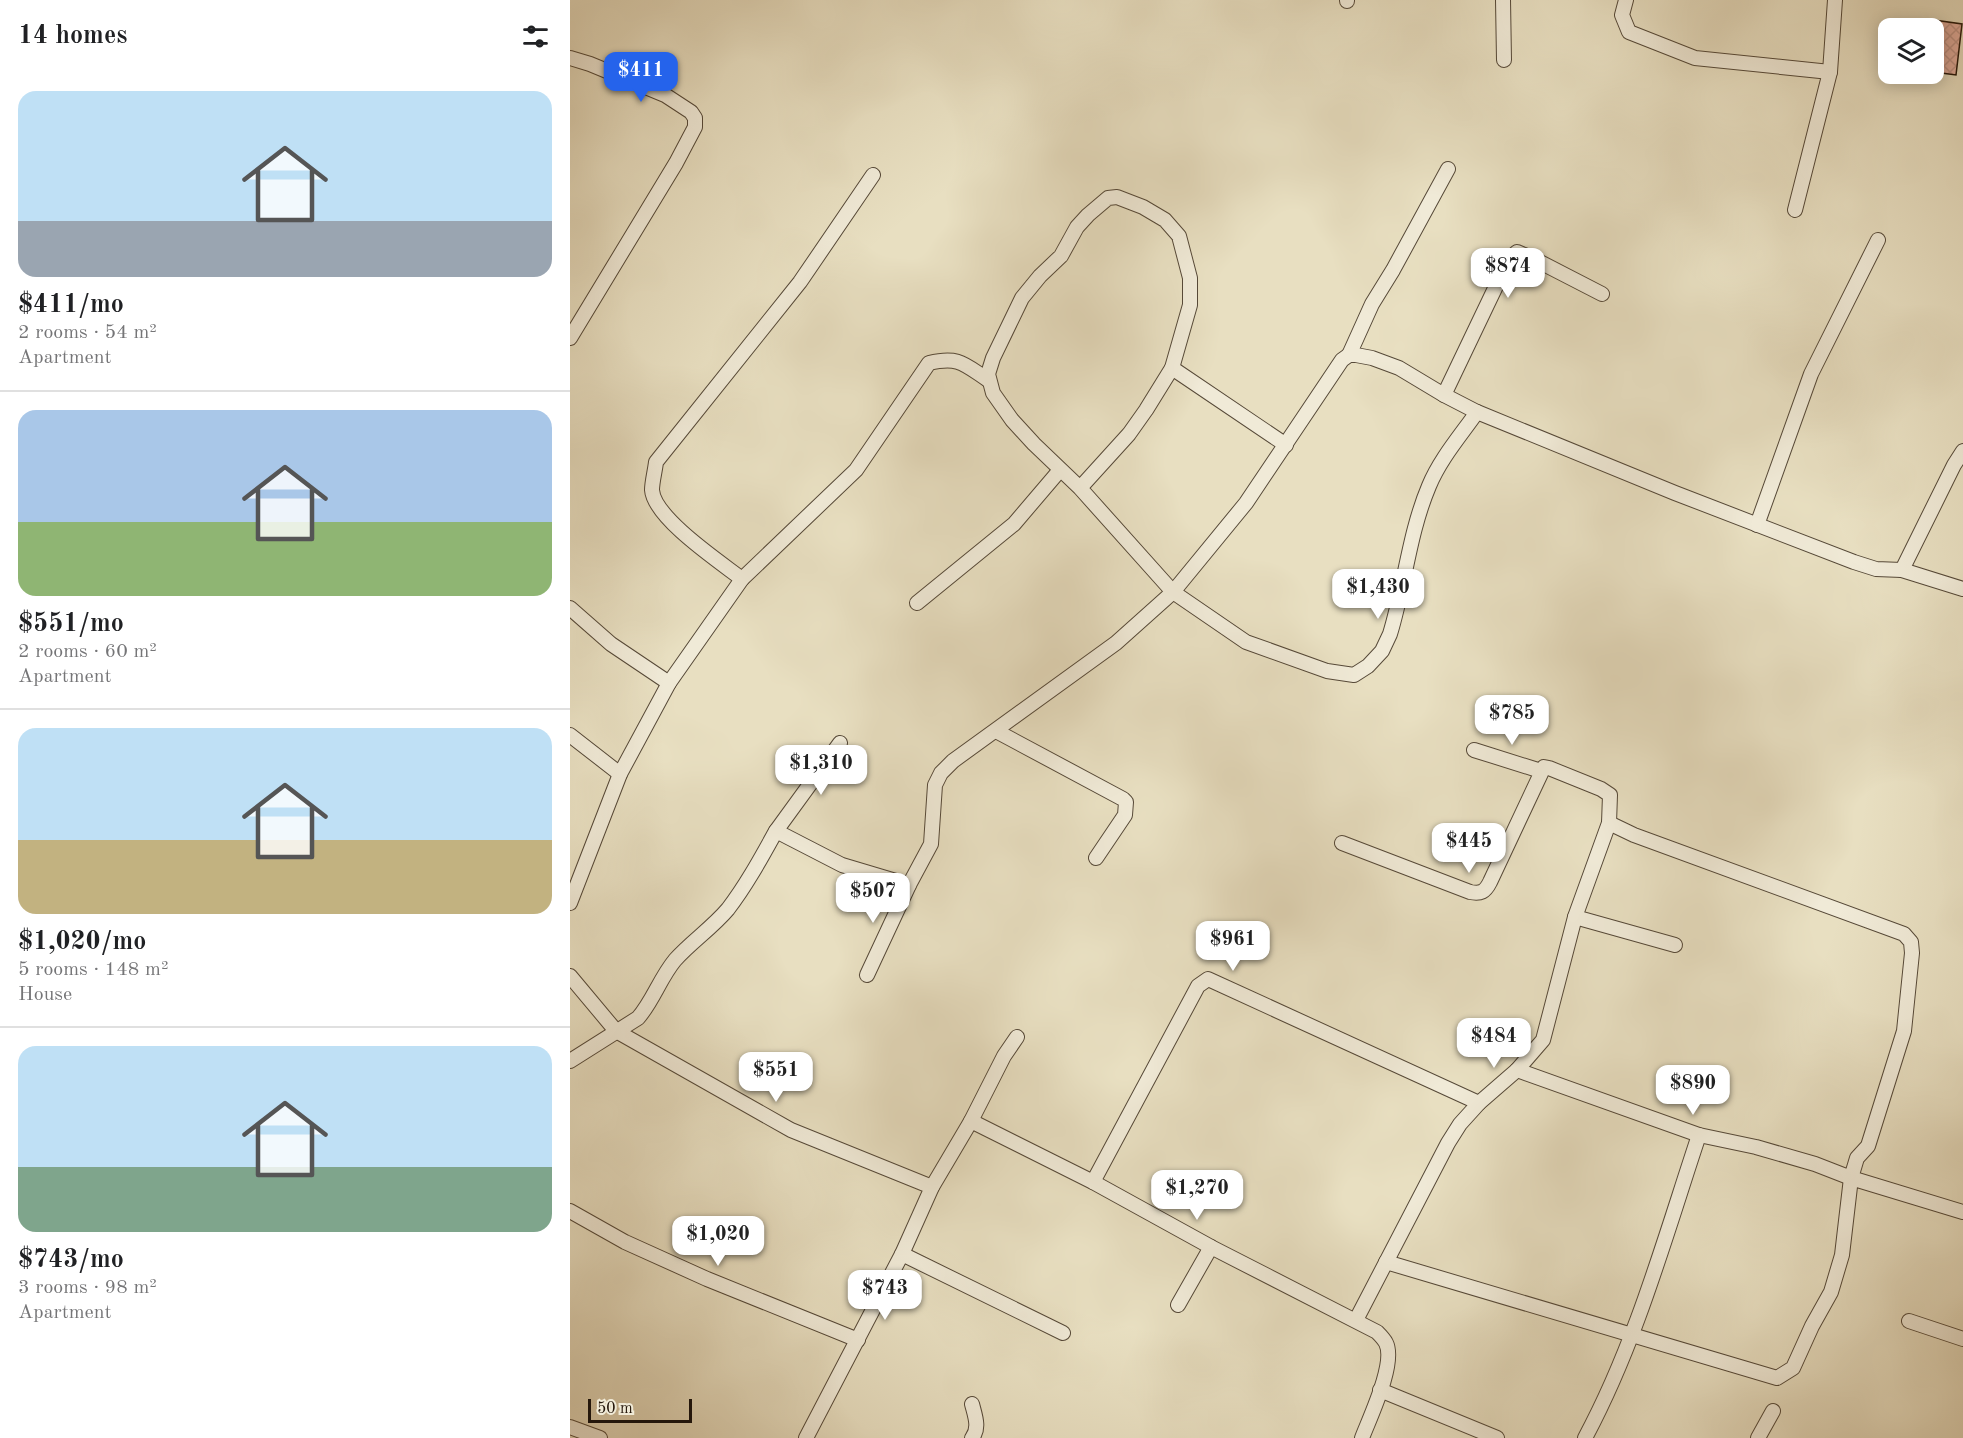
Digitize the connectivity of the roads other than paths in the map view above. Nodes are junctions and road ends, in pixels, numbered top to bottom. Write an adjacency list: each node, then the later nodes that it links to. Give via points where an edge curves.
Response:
1 (1503, 0): 5 (street)
2 (1626, 0): 6 (street, via 1622,15 1629,32 1695,58)
3 (1835, 0): 6 (street)
4 (570, 58): 12 (street, via 665,95 695,118 695,127 676,163)
5 (1504, 60)
6 (1830, 72): 9 (street)
7 (1448, 169): 13 (street, via 1372,304)
8 (873, 176): 24 (street, via 800,282 656,462 652,492 663,513 691,541)
9 (1795, 210)
10 (1878, 240): 22 (street, via 1811,374)
11 (1602, 294): 16 (street, via 1517,252 1509,260)
12 (570, 338)
13 (1349, 355): 16 (street, via 1399,368); 18 (street)
14 (1172, 368): 15 (street, via 1190,305 1190,278 1179,236 1165,220 1117,197 1108,198 1088,215 1061,256 1022,298 993,358); 18 (street); 21 (street, via 1129,434)
15 (988, 380): 20 (street, via 1012,420); 24 (street, via 960,361 929,363 856,470)
16 (1444, 395): 17 (street)
17 (1477, 412): 22 (street); 26 (street, via 1430,483 1420,508 1390,634 1382,651 1354,675 1327,671 1246,642)
18 (1286, 445): 26 (street, via 1246,503)
19 (1963, 451): 23 (street)
20 (1060, 470): 21 (street); 27 (street, via 1014,524)
21 (1080, 488): 26 (street)
22 (1756, 525): 23 (street, via 1876,569)
23 (1902, 570): 25 (street)
24 (742, 579): 29 (street)
25 (1963, 589)
26 (1173, 592): 30 (street, via 1116,643)
27 (916, 603)
28 (570, 608): 29 (street, via 611,644)
29 (669, 682): 35 (street)
30 (996, 731): 39 (street, via 1126,802 1125,814); 40 (street, via 941,774 935,786 932,844)
31 (570, 735): 35 (street)
32 (840, 743): 37 (street)
33 (1474, 750): 34 (street)
34 (1541, 771): 36 (street, via 1549,768 1607,792 1611,803); 38 (street, via 1486,890 1479,893)
35 (620, 774): 41 (street)
36 (1609, 823): 42 (street); 53 (street, via 1905,934 1911,942 1904,1031 1868,1146 1857,1158)
37 (776, 831): 40 (street, via 842,865); 46 (street, via 727,910 676,960 638,1018)
38 (1342, 843)
39 (1096, 858)
40 (909, 885): 44 (street)
41 (570, 903)
42 (1575, 917): 43 (street); 49 (street, via 1542,1040)
43 (1675, 945)
44 (867, 975)
45 (570, 976): 46 (street)
46 (615, 1031): 48 (street); 55 (street, via 791,1130)
47 (1017, 1037): 51 (street)
48 (570, 1061)
49 (1517, 1070): 50 (street); 52 (street)
50 (1479, 1103): 54 (street, via 1209,979 1198,986); 60 (street, via 1448,1143)
51 (971, 1121): 54 (street); 55 (street)
52 (1699, 1135): 53 (street, via 1795,1158); 65 (street)
53 (1851, 1178): 57 (street); 65 (street, via 1842,1255 1831,1292 1793,1368 1778,1378)
54 (1093, 1182): 58 (street)
55 (932, 1187): 59 (street)
56 (570, 1211): 66 (street, via 625,1242 707,1279)
57 (1963, 1212)
58 (1211, 1246): 61 (street); 62 (street)
59 (902, 1254): 64 (street); 66 (street)
60 (1386, 1263): 62 (street); 65 (street)
61 (1178, 1305)
62 (1356, 1320): 68 (street, via 1386,1342 1386,1371)
63 (1909, 1321): 67 (street)
64 (1063, 1333)
65 (1632, 1336): 77 (street)
66 (858, 1340): 73 (street)
67 (1963, 1340)
68 (1380, 1390): 75 (street); 76 (street)
69 (972, 1404): 74 (street, via 976,1426)
70 (1773, 1411): 78 (street)
71 (570, 1427): 72 (street)
72 (600, 1438)
73 (806, 1438)
74 (972, 1438)
75 (1362, 1438)
76 (1497, 1438)
77 (1585, 1438)
78 (1758, 1438)

